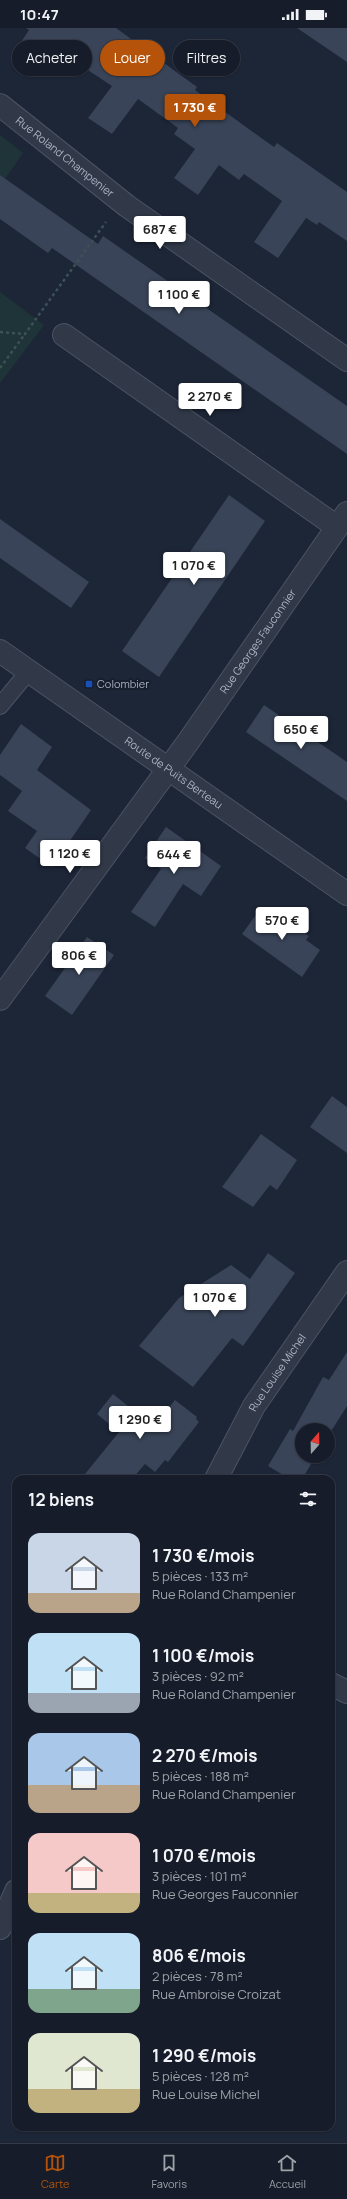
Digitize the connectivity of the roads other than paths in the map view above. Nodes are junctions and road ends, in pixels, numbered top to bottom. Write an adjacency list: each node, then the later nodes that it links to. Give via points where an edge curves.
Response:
1 (0, 105): 3 (street, Rue Roland Champenier, via 127,206)
2 (64, 335): 4 (street)
3 (347, 360)
4 (342, 520): 8 (street, Rue Georges Fauconnier)
5 (0, 651): 6 (street, Route de Puits Berteau)
6 (29, 671): 7 (lane); 8 (street, Route de Puits Berteau)
7 (0, 706)
8 (168, 769): 9 (street, Route de Puits Berteau); 10 (street, Rue Georges Fauconnier)
9 (347, 894)
10 (0, 999)
11 (347, 1272): 12 (street, Rue Louise Michel, via 254,1406)
12 (218, 1475)
13 (335, 1686): 14 (street)
14 (347, 1692)
15 (12, 1900): 16 (street)
16 (0, 1928)

